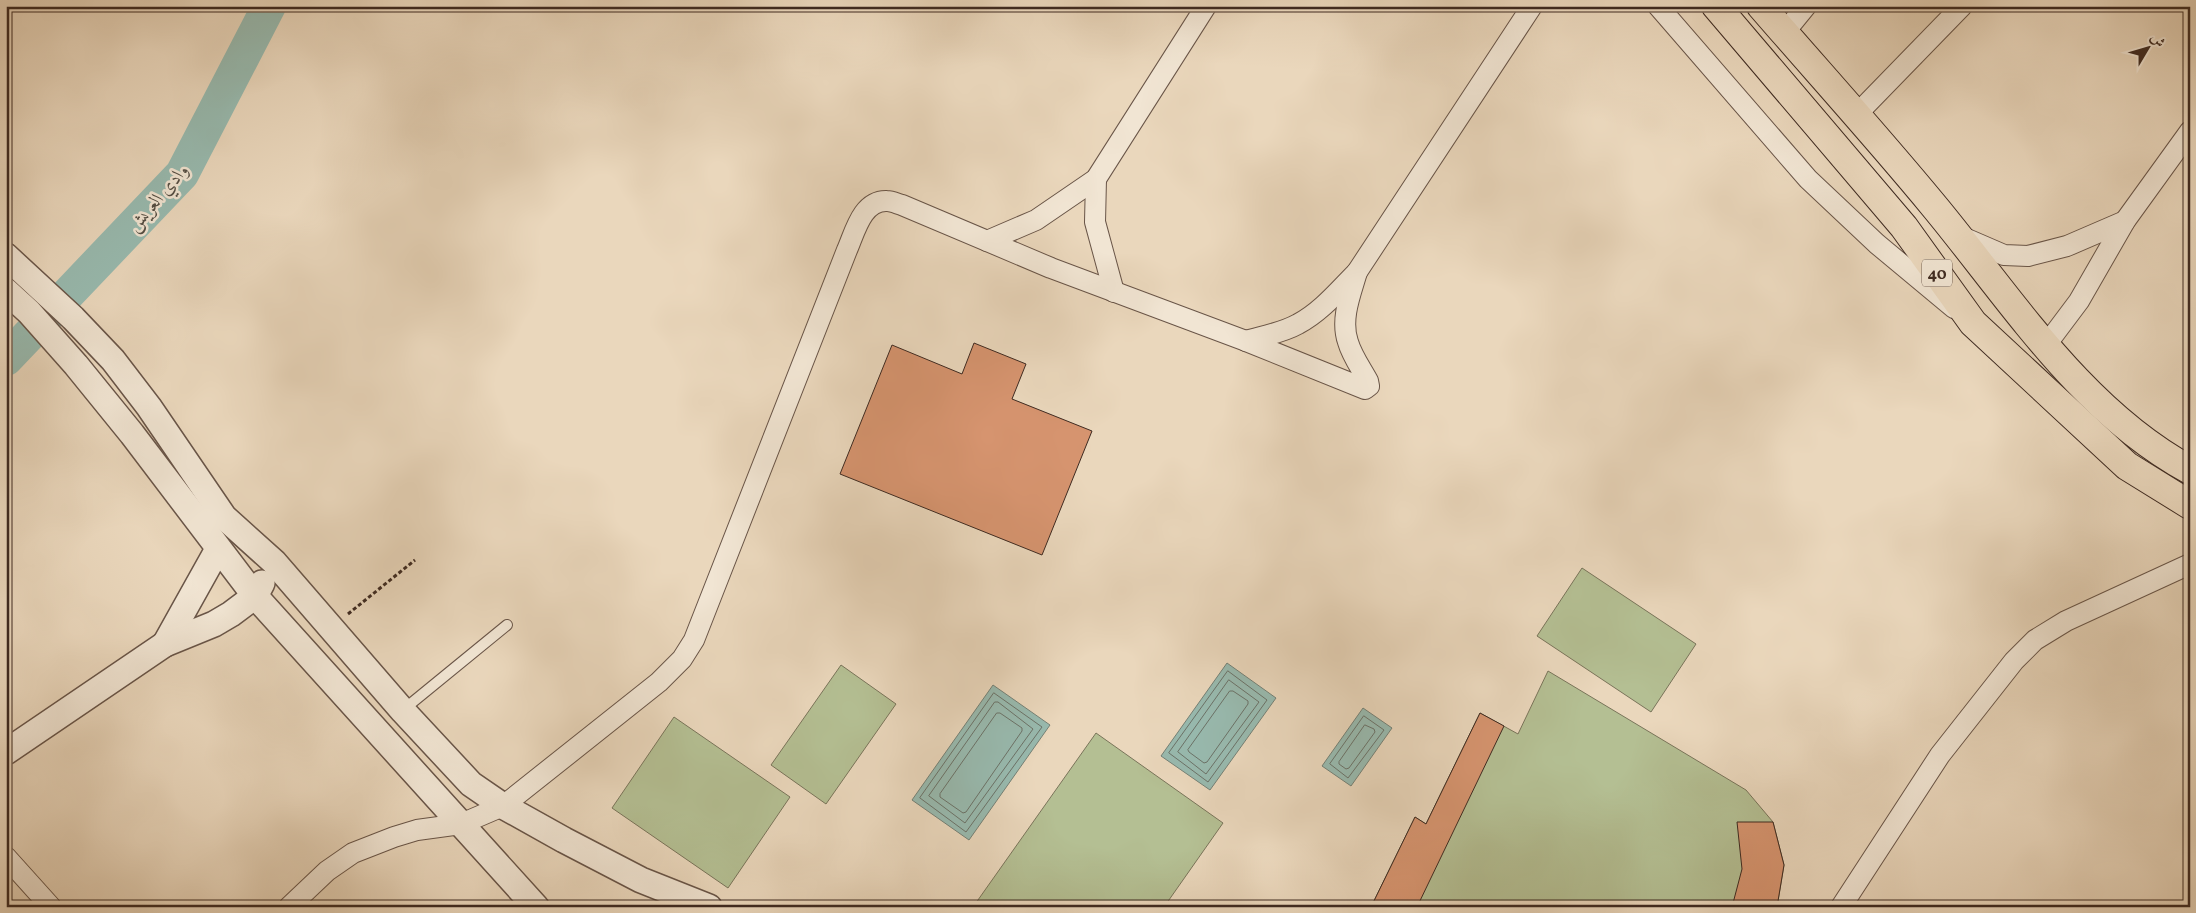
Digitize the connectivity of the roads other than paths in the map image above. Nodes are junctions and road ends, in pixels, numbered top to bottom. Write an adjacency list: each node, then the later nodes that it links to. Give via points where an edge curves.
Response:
1 (1206, 6): 11 (street)
2 (1532, 6): 18 (street)
3 (1658, 6): 21 (street, via 1808,179 1877,244)
4 (1716, 6): 14 (highway, 40)
5 (1761, 6): 8 (highway, 40)
6 (1806, 6): 8 (street)
7 (1962, 6): 9 (street)
8 (1784, 32): 9 (highway, 40)
9 (1857, 114): 12 (highway, 40)
10 (2187, 142): 13 (street)
11 (1096, 179): 16 (street, via 1036,220); 20 (street, via 1095,222)
12 (1934, 206): 14 (highway); 15 (highway, 40)
13 (2125, 221): 15 (street, via 2067,246 2028,256 2004,255); 23 (street, via 2078,301)
14 (1904, 227): 21 (highway, 40)
15 (1958, 235): 23 (highway, 40)
16 (987, 241): 20 (street); 34 (street, via 887,201 863,214 694,640 682,659 659,682)
17 (6, 256): 26 (street, via 74,318 113,360 149,407)
18 (1357, 272): 22 (street, via 1328,301 1298,324); 22 (street, via 1347,308 1347,340 1368,381 1367,388)
19 (6, 292): 26 (street, via 29,312 76,365)
20 (1114, 292): 22 (street)
21 (1973, 323): 25 (highway, 40, via 2127,466)
22 (1246, 341)
23 (2046, 345): 24 (highway, 40, via 2093,398 2140,438)
24 (2190, 470)
25 (2190, 505)
26 (216, 532): 27 (street); 29 (street); 31 (street)
27 (274, 562): 29 (street); 32 (street)
28 (2190, 564): 41 (street, via 2066,621 2036,640 2014,661 1940,755)
29 (255, 596): 31 (street, via 214,624); 35 (street)
30 (508, 625): 32 (lane)
31 (165, 644): 33 (street)
32 (403, 711): 34 (street, via 472,784)
33 (6, 752)
34 (502, 806): 35 (street); 40 (street, via 641,880)
35 (461, 824): 38 (street, via 417,830 353,853 326,871); 39 (street)
36 (6, 857): 37 (street)
37 (51, 907)
38 (289, 907)
39 (536, 907)
40 (709, 907)
41 (1841, 907)

